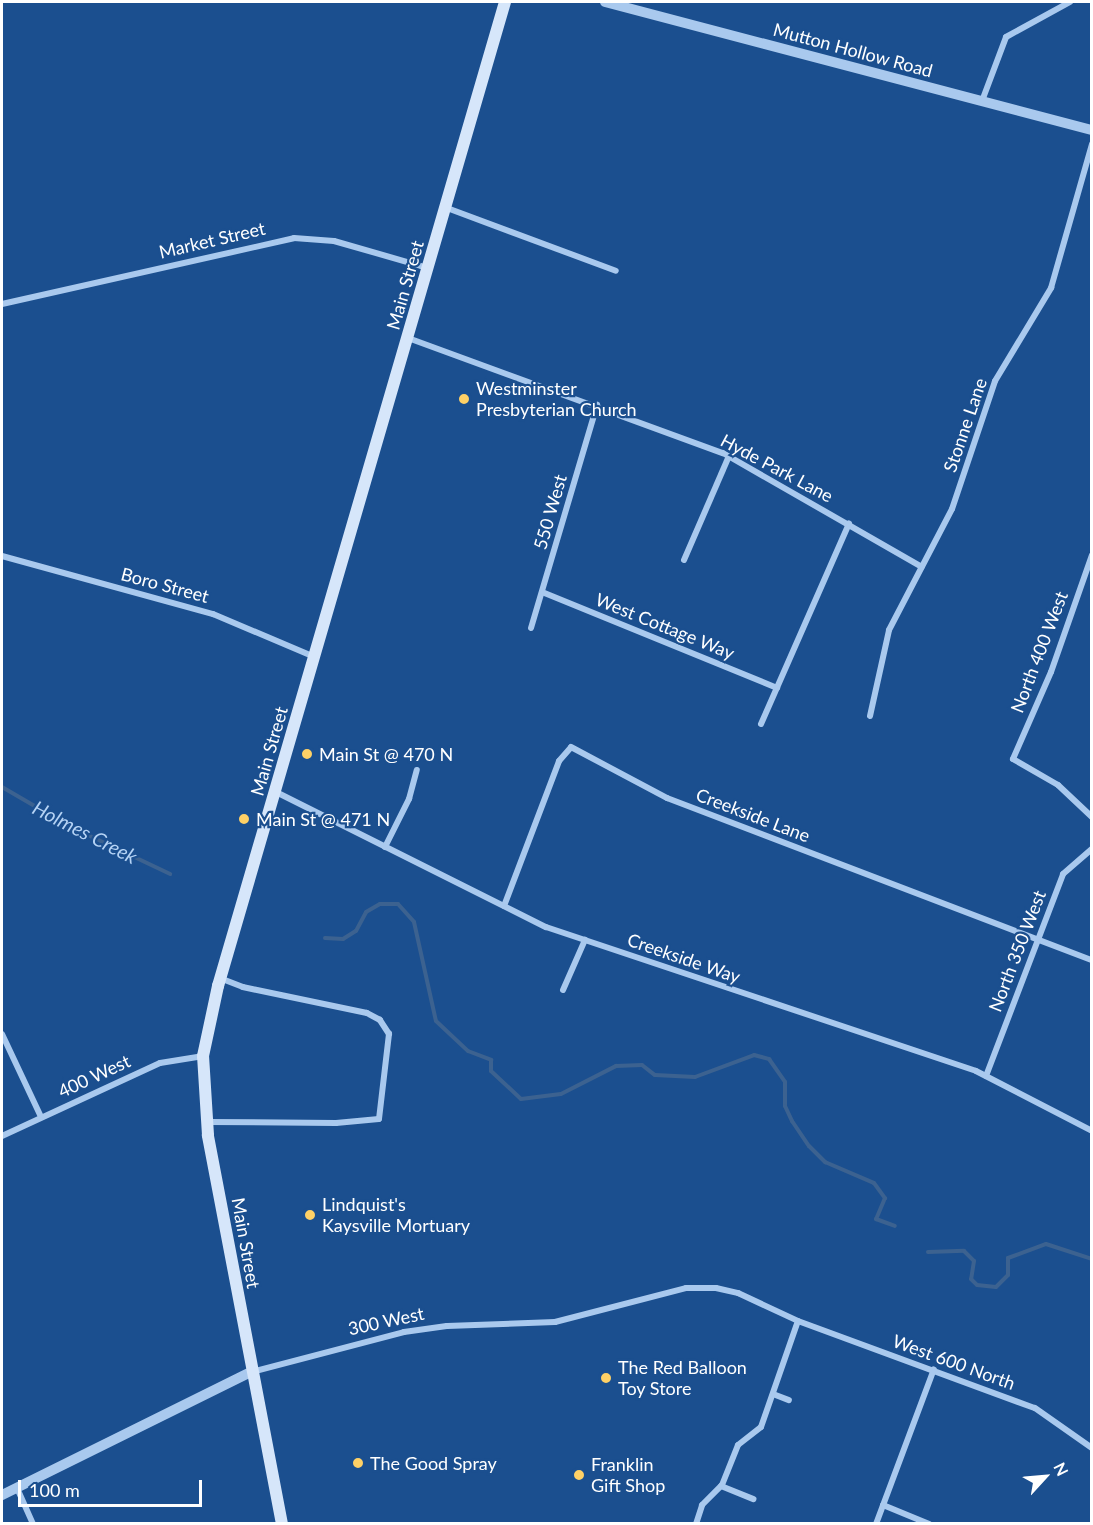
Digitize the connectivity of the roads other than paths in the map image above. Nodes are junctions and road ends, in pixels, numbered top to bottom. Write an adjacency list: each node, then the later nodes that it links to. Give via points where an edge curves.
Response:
1 (505, 2): 7 (main road, Main Street)
2 (605, 2): 4 (street, Mutton Hollow Road)
3 (1070, 2): 4 (street, via 1006,37)
4 (982, 101): 5 (street, Mutton Hollow Road)
5 (1092, 130)
6 (1092, 144): 18 (street, Stonne Lane, via 1051,288 994,381 952,509)
7 (447, 208): 8 (main road, Main Street); 9 (street)
8 (428, 268): 10 (street, Market Street, via 334,241 294,238); 11 (main road, Main Street)
9 (616, 271)
10 (2, 304)
11 (408, 338): 12 (street, Hyde Park Lane); 21 (main road, Main Street)
12 (597, 405): 13 (street, Hyde Park Lane); 19 (street, 550 West)
13 (729, 456): 14 (street, Hyde Park Lane); 17 (street)
14 (849, 524): 18 (street, Hyde Park Lane); 22 (street)
15 (1092, 555): 27 (street, North 400 West, via 1051,672 1013,759 1058,785)
16 (2, 556): 21 (street, Boro Street, via 213,614)
17 (684, 560)
18 (922, 567): 23 (street, Stonne Lane, via 889,630)
19 (542, 592): 20 (street, 550 West); 22 (street, West Cottage Way)
20 (531, 628)
21 (315, 658): 26 (main road, Main Street)
22 (777, 688): 24 (street)
23 (870, 716)
24 (761, 724)
25 (417, 770): 28 (street, via 409,799)
26 (276, 792): 28 (street, Creekside Way); 34 (main road, Main Street)
27 (1092, 817)
28 (385, 847): 30 (street, Creekside Way)
29 (1092, 849): 32 (street, North 350 West, via 1063,874)
30 (504, 906): 31 (street, Creekside Way); 32 (street, Creekside Lane, via 558,762 571,747 667,798)
31 (585, 940): 35 (street); 38 (street, Creekside Way)
32 (1036, 941): 33 (street, Creekside Lane); 38 (street, North 350 West)
33 (1092, 960)
34 (220, 978): 37 (main road, Main Street); 40 (street, via 243,987 368,1013 380,1020 388,1034 383,1095 379,1119 364,1122)
35 (563, 990)
36 (2, 1035): 39 (street)
37 (203, 1056): 39 (street, 400 West, via 160,1063); 40 (main road, Main Street)
38 (986, 1076): 41 (street, Creekside Way)
39 (41, 1117): 42 (street, 400 West)
40 (207, 1122): 45 (main road, Main Street)
41 (1092, 1131)
42 (2, 1136)
43 (798, 1321): 44 (street, West 600 North); 45 (street, 300 West, via 738,1293 686,1288 555,1322 447,1326 404,1332); 46 (street)
44 (934, 1369): 48 (street, West 600 North, via 1035,1408); 53 (street)
45 (251, 1372): 50 (street, 300 West); 55 (main road, Main Street)
46 (773, 1394): 47 (street); 49 (street, via 761,1428 738,1444)
47 (789, 1400)
48 (1092, 1448)
49 (721, 1486): 52 (street); 56 (street, via 702,1505)
50 (17, 1488): 51 (street, 300 West); 54 (street)
51 (2, 1495)
52 (754, 1499)
53 (883, 1505): 57 (street); 58 (street)
54 (33, 1524)
55 (282, 1524)
56 (696, 1524)
57 (876, 1524)
58 (929, 1524)

